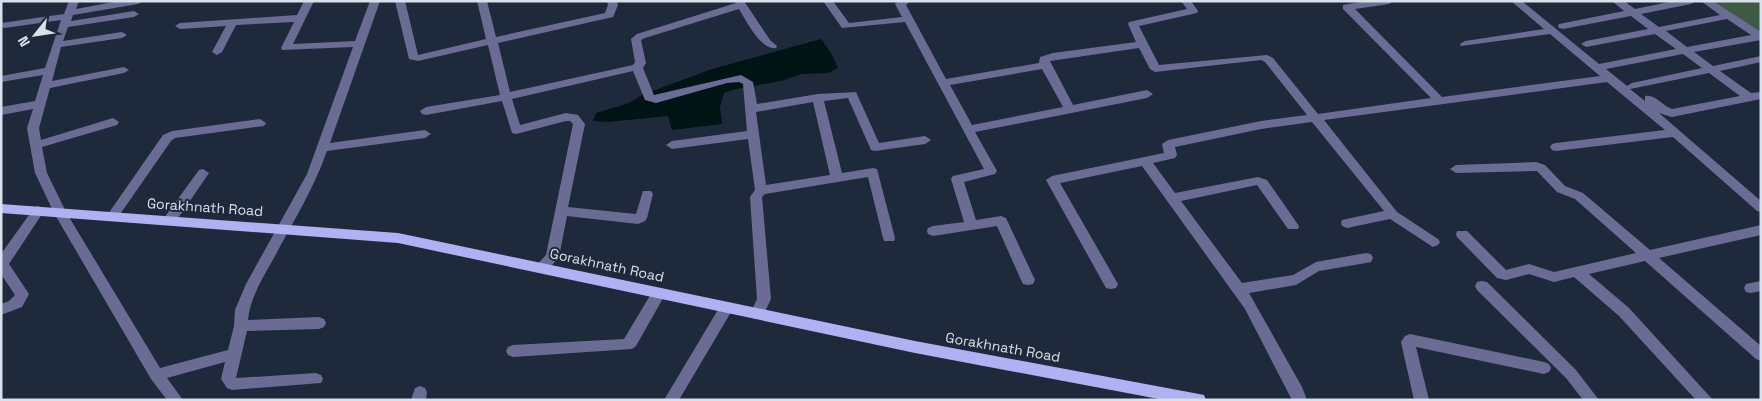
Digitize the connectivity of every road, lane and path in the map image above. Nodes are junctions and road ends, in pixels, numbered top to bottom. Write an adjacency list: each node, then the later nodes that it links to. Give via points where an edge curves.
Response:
1 (74, 1): 20 (street)
2 (138, 1): 20 (street)
3 (309, 1): 21 (street)
4 (375, 1): 32 (street)
5 (400, 1): 31 (street, via 413,57)
6 (482, 1): 31 (street)
7 (612, 1): 31 (street, via 609,16)
8 (828, 1): 22 (street, via 846,26)
9 (1186, 1): 33 (street, via 1193,11 1133,24)
10 (1389, 1): 57 (street, via 1347,7)
11 (1516, 1): 28 (street)
12 (1617, 1): 17 (street)
13 (1691, 1): 17 (street)
14 (1706, 1): 19 (street)
15 (901, 2): 22 (street)
16 (740, 3): 37 (street); 43 (street, via 636,39 640,63)
17 (1632, 12): 26 (street); 27 (street)
18 (134, 14): 20 (street)
19 (1728, 16): 27 (street); 30 (street)
20 (67, 18): 24 (street); 36 (street)
21 (301, 18): 23 (street); 32 (street, via 286,48)
22 (908, 18): 49 (street)
23 (233, 22): 25 (street); 39 (street)
24 (5, 25)
25 (180, 26)
26 (1563, 26)
27 (1657, 30): 35 (street); 38 (street)
28 (1551, 32): 34 (street); 42 (street)
29 (122, 35): 36 (street)
30 (1760, 36): 38 (street)
31 (492, 43): 54 (street)
32 (359, 44): 74 (street)
33 (1142, 44): 41 (street, via 1053,56 1044,59); 63 (street, via 1156,69 1267,58)
34 (1465, 44)
35 (1586, 44)
36 (57, 45): 44 (street)
37 (772, 46)
38 (1684, 50): 42 (street); 46 (street)
39 (217, 52)
40 (1761, 59): 46 (street)
41 (1045, 65): 49 (street); 59 (street)
42 (1601, 66): 47 (street); 51 (street)
43 (637, 67): 54 (street); 60 (street, via 649,97 656,99 741,78 748,82)
44 (50, 70): 48 (street); 50 (street)
45 (124, 70): 50 (street)
46 (1710, 70): 51 (street); 55 (street)
47 (1608, 78): 57 (street); 67 (street)
48 (1, 79)
49 (943, 83): 66 (street)
50 (45, 86): 58 (street)
51 (1632, 86): 55 (street, via 1662,110 1672,113)
52 (1147, 94): 59 (street)
53 (1761, 95): 55 (street)
54 (506, 97): 62 (street); 85 (street, via 517,131 566,118 574,118 579,124)
55 (1749, 97)
56 (818, 98): 60 (street); 70 (street, via 852,94 875,147); 78 (street)
57 (1440, 101): 63 (street)
58 (40, 104): 61 (street); 71 (street, via 33,128)
59 (1069, 108): 66 (street)
60 (752, 109): 69 (street)
61 (1, 111)
62 (426, 111)
63 (1317, 118): 75 (street, via 1261,125 1168,144 1170,156); 87 (street)
64 (113, 122): 71 (street)
65 (260, 123): 88 (street, via 167,138)
66 (969, 130): 91 (street, via 991,171 957,179)
67 (1676, 133): 73 (street); 83 (street)
68 (424, 134): 74 (street)
69 (753, 134): 72 (street); 79 (street)
70 (925, 140)
71 (36, 145): 86 (street, via 41,173)
72 (672, 145)
73 (1556, 147)
74 (322, 148): 93 (street, via 313,174)
75 (1145, 161): 81 (street); 105 (street, via 1052,180)
76 (1456, 169): 99 (street, via 1538,167 1558,187 1579,196)
77 (203, 173): 89 (street)
78 (837, 177): 79 (street); 97 (street, via 873,172)
79 (761, 190): 111 (street, via 756,197 764,299)
80 (647, 194): 85 (street, via 638,219)
81 (1172, 198): 92 (street, via 1258,181 1263,183); 107 (street)
82 (1, 208): 84 (main road, Gorakhnath Road)
83 (1761, 208)
84 (38, 211): 86 (main road, Gorakhnath Road); 101 (street)
85 (563, 211): 102 (street, via 552,257)
86 (60, 213): 88 (main road, Gorakhnath Road); 118 (street)
87 (1391, 214): 90 (street); 98 (street)
88 (112, 217): 89 (main road, Gorakhnath Road)
89 (169, 221): 93 (main road, Gorakhnath Road)
90 (1347, 224)
91 (971, 225): 95 (street); 104 (street, via 1002,222)
92 (1293, 226)
93 (282, 229): 102 (main road, Gorakhnath Road, via 398,238); 113 (street, via 253,284 242,310)
94 (1761, 230): 99 (street)
95 (933, 231)
96 (1462, 234): 103 (street, via 1504,275 1529,269 1554,277)
97 (889, 238)
98 (1433, 242)
99 (1648, 255): 103 (street); 116 (street)
100 (1366, 258): 107 (street, via 1316,268 1296,280)
101 (2, 265): 110 (street, via 22,294 15,305)
102 (541, 268): 108 (main road, Gorakhnath Road)
103 (1577, 272): 127 (street, via 1624,312)
104 (1028, 280)
105 (1111, 284)
106 (1482, 286): 126 (street, via 1571,374)
107 (1238, 289): 124 (street, via 1250,305)
108 (659, 293): 109 (main road, Gorakhnath Road); 114 (street, via 632,342 627,345)
109 (728, 307): 111 (main road, Gorakhnath Road); 122 (street)
110 (1, 310)
111 (757, 314): 120 (main road, Gorakhnath Road)
112 (319, 323): 113 (street)
113 (240, 326): 115 (street)
114 (514, 352)
115 (234, 354): 118 (street); 119 (street, via 228,379 232,384)
116 (1761, 355)
117 (1544, 368): 125 (street, via 1410,340)
118 (156, 375): 121 (street)
119 (316, 379)
120 (1148, 395): 123 (main road, Gorakhnath Road)
121 (176, 400)
122 (671, 400)
123 (1200, 400)
124 (1300, 400)
125 (1422, 400)
126 (1592, 400)
127 (1706, 400)

